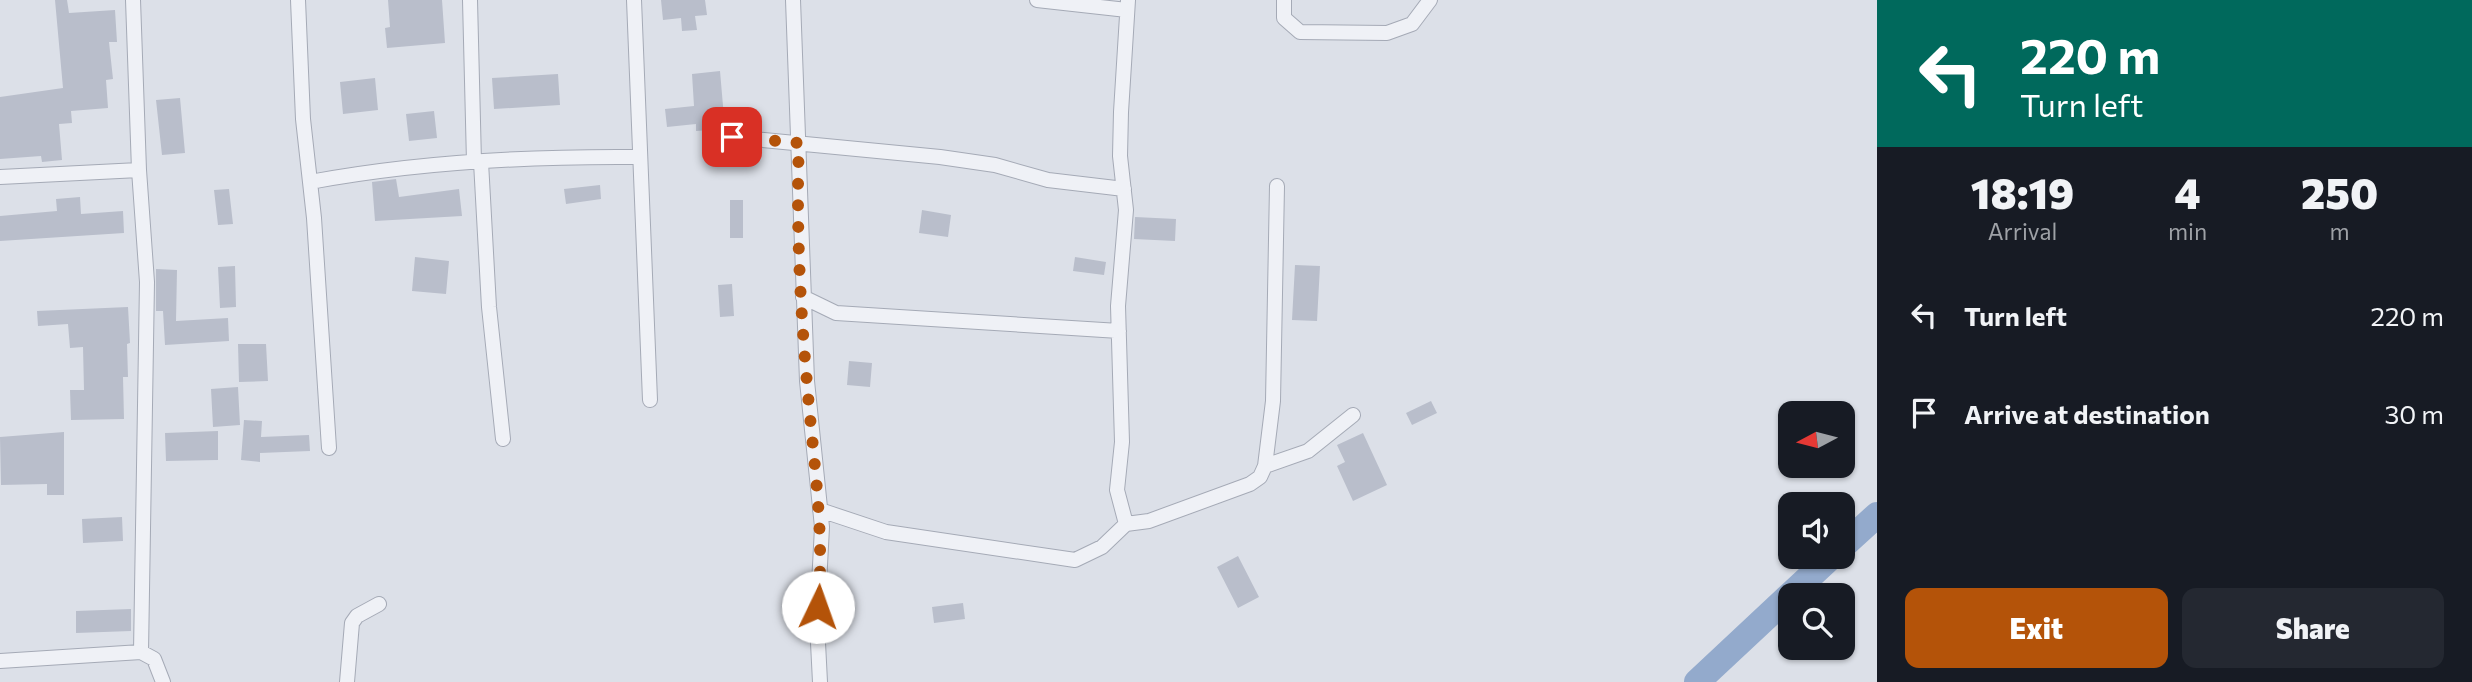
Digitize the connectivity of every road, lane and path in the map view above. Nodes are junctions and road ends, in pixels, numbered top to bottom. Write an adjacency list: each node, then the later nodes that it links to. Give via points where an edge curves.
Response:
1 (133, 0): 14 (street)
2 (298, 0): 16 (street)
3 (470, 0): 13 (street)
4 (634, 0): 12 (street)
5 (793, 0): 11 (street)
6 (1037, 0): 9 (street)
7 (1284, 0): 8 (street, via 1284,18 1300,32 1387,33 1412,24)
8 (1430, 0)
9 (1128, 5): 18 (street, via 1120,156)
10 (732, 137): 11 (street)
11 (799, 143): 18 (street, via 940,157 995,165 1048,180); 19 (street)
12 (639, 157): 13 (street); 21 (street)
13 (478, 162): 16 (street, via 398,167); 23 (street)
14 (139, 170): 15 (street); 29 (street, via 147,282)
15 (0, 177)
16 (310, 182): 24 (street)
17 (1277, 186): 25 (street, via 1273,401)
18 (1124, 189): 20 (street)
19 (803, 297): 20 (street, via 836,313); 26 (street)
20 (1119, 331): 27 (street, via 1122,442 1116,490)
21 (650, 400)
22 (1353, 415): 25 (street, via 1308,451)
23 (503, 439)
24 (329, 448)
25 (1265, 466): 27 (street, via 1250,484 1149,521)
26 (820, 510): 27 (street, via 886,532 1075,560 1102,547); 33 (street)
27 (1126, 524)
28 (379, 604): 32 (street, via 352,623)
29 (141, 652): 30 (street); 31 (street, via 153,659)
30 (0, 661)
31 (163, 682)
32 (346, 682)
33 (820, 682)

